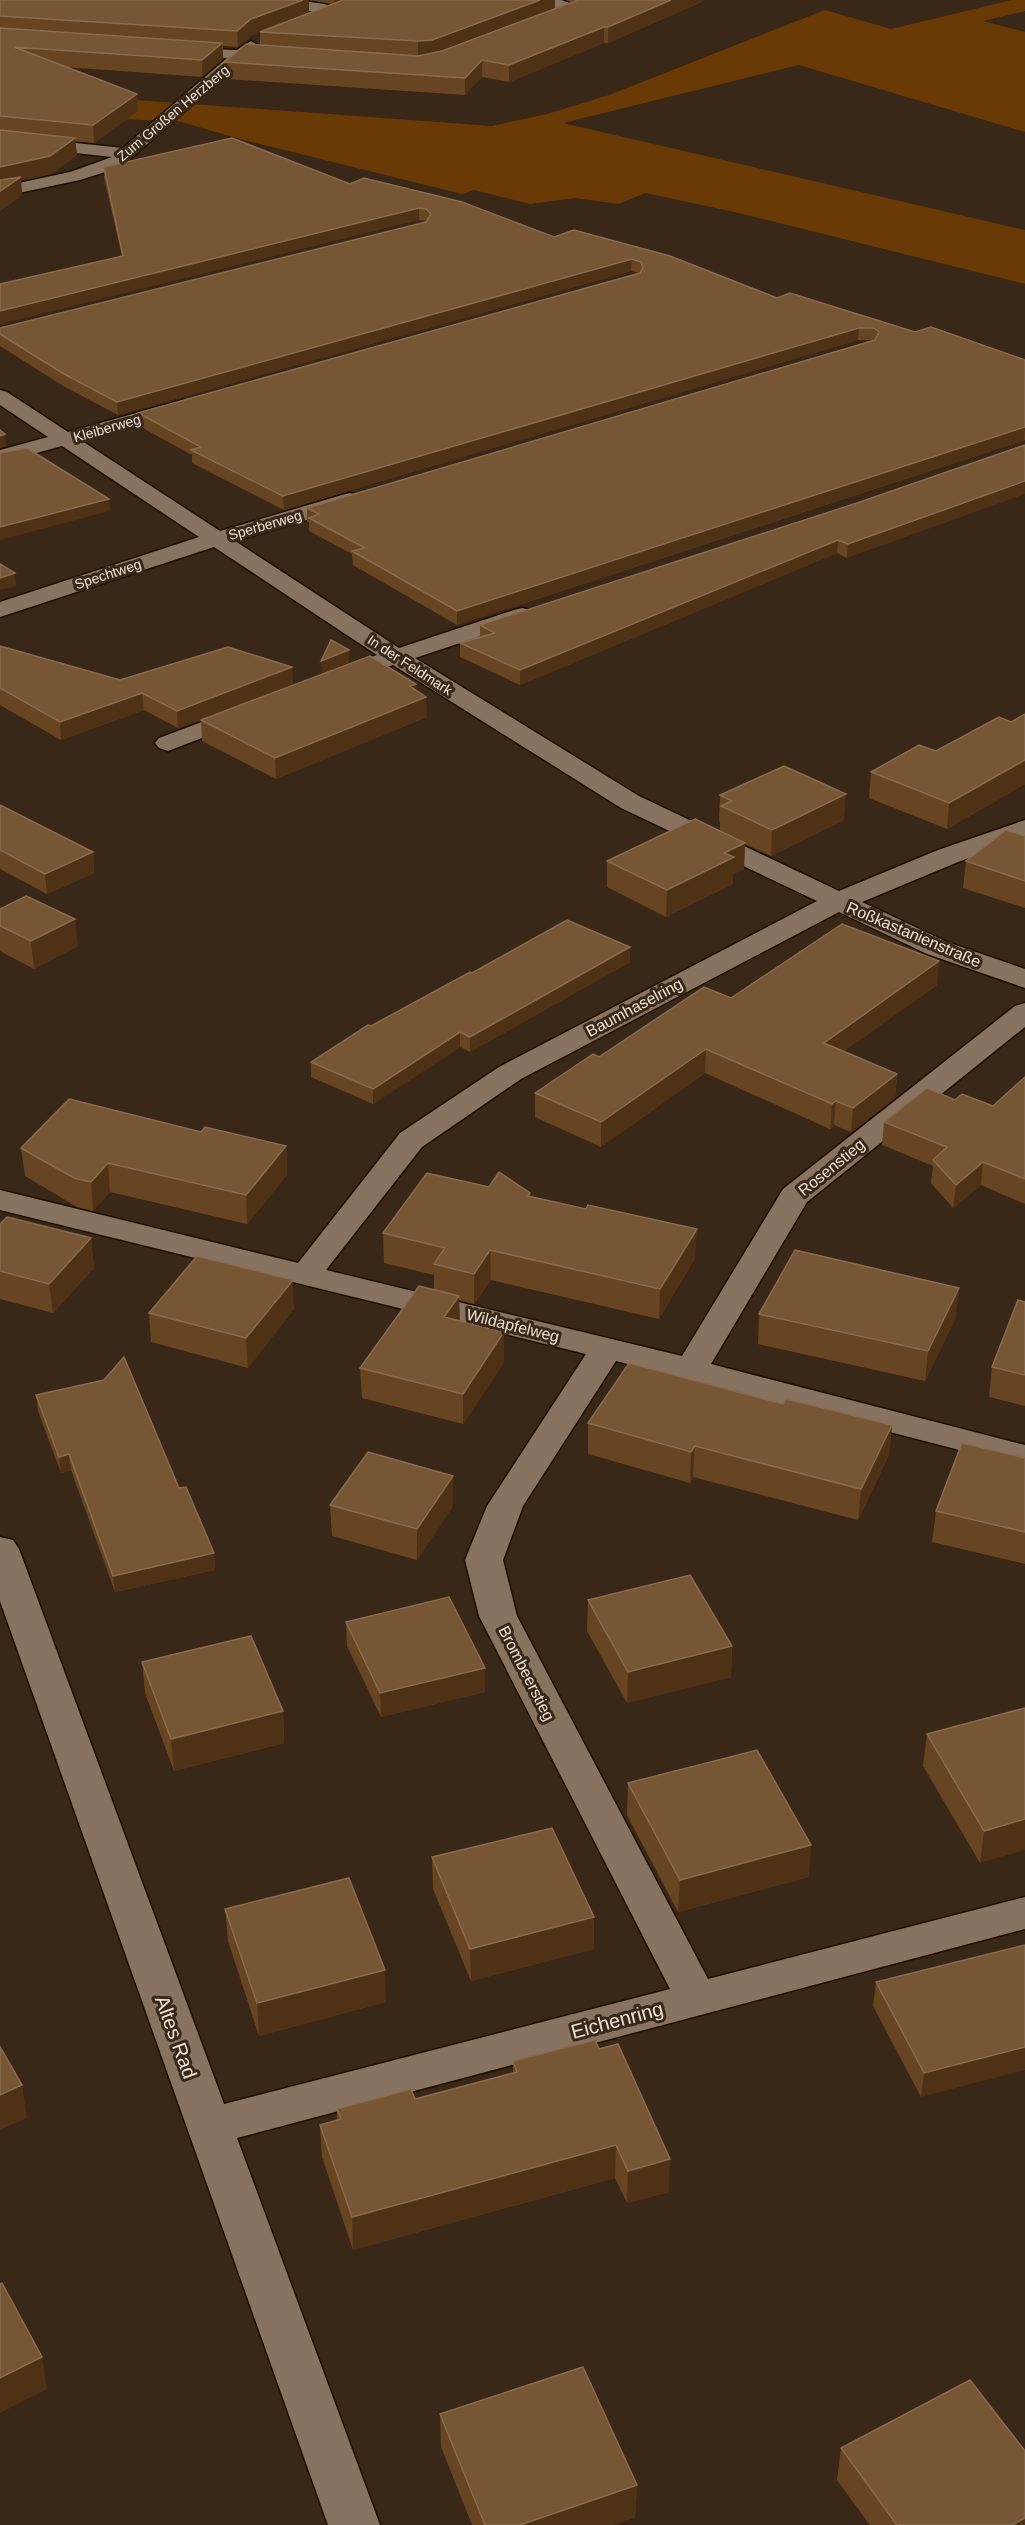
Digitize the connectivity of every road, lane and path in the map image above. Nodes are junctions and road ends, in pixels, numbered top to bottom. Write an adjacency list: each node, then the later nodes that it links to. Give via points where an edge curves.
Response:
1 (267, 0): 4 (street)
2 (546, 0): 6 (street, via 567,5 570,12)
3 (352, 5): 4 (street)
4 (335, 11): 5 (street)
5 (306, 21)
6 (520, 31)
7 (266, 35): 9 (street, Zum Großen Herzberg)
8 (161, 49): 9 (street)
9 (242, 55): 10 (street); 12 (street, Zum Großen Herzberg)
10 (300, 59)
11 (0, 140): 12 (street)
12 (126, 153): 13 (street, Zum Großen Herzberg, via 100,169)
13 (0, 192)
14 (0, 396): 16 (street, In der Feldmark)
15 (202, 401): 16 (street, Kleiberweg)
16 (66, 439): 17 (street, Kleiberweg); 19 (street, In der Feldmark)
17 (0, 457)
18 (364, 496): 19 (street, Sperberweg)
19 (216, 539): 21 (street, Spechtweg); 22 (street, In der Feldmark)
20 (542, 608): 22 (street)
21 (0, 610)
22 (395, 656): 23 (street); 27 (street, In der Feldmark, via 630,802)
23 (363, 669)
24 (265, 706): 25 (street)
25 (168, 743)
26 (1025, 828): 27 (street, Baumhaselring, via 948,855)
27 (837, 902): 28 (street, Roßkastanienstraße, via 937,948); 31 (street, Baumhaselring, via 510,1074 411,1140)
28 (1025, 979)
29 (1025, 1012): 33 (street, Rosenstieg, via 794,1196)
30 (0, 1200): 31 (street, Wildapfelweg)
31 (306, 1274): 32 (street, Wildapfelweg)
32 (607, 1348): 33 (street, Wildapfelweg); 37 (street, Brombeerstieg, via 505,1506 484,1560 498,1616)
33 (691, 1369): 34 (street, Wildapfelweg)
34 (1025, 1456)
35 (0, 1549): 38 (street, Altes Rad)
36 (1025, 1913): 37 (street, Eichenring)
37 (697, 1999): 38 (street, Eichenring)
38 (208, 2127): 39 (street, Altes Rad)
39 (354, 2525)

